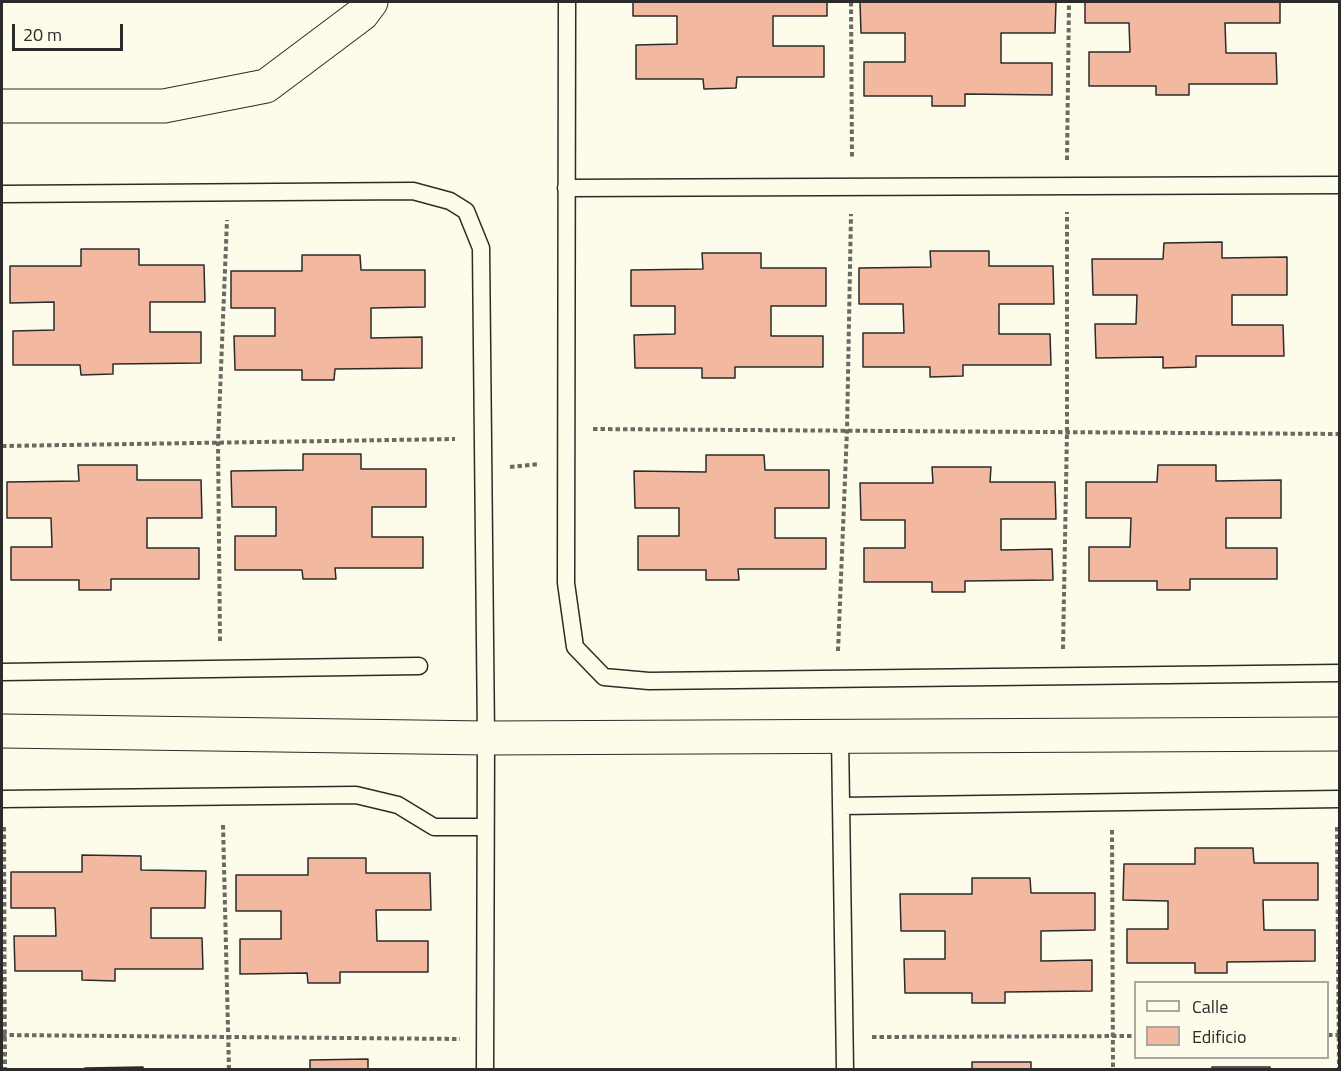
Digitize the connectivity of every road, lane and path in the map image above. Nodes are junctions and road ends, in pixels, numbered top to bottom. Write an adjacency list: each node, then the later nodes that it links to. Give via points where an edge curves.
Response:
1 (371, 2): 5 (street, via 362,14 266,86 164,106)
2 (567, 2): 9 (lane)
3 (850, 2): 8 (path)
4 (1069, 2): 7 (path)
5 (2, 106)
6 (1340, 185): 7 (lane)
7 (1067, 186): 8 (lane); 14 (path)
8 (852, 187): 9 (lane); 13 (path)
9 (566, 188): 12 (lane)
10 (228, 192): 11 (lane); 16 (lane, via 413,191 450,201 466,211 481,248); 17 (path)
11 (2, 194)
12 (567, 429): 13 (path); 19 (lane)
13 (847, 430): 14 (path); 26 (path)
14 (1066, 432): 15 (path); 25 (path)
15 (1340, 434)
16 (482, 439): 17 (path); 20 (lane)
17 (218, 443): 18 (path); 22 (path)
18 (2, 446)
19 (566, 462): 20 (path); 26 (lane, via 566,583 575,647 604,677 649,681)
20 (483, 469): 30 (lane)
21 (419, 666): 22 (lane)
22 (221, 669): 23 (lane)
23 (2, 672)
24 (1340, 673): 25 (lane)
25 (1062, 676): 26 (lane)
26 (837, 678)
27 (2, 731): 30 (street)
28 (1340, 734): 29 (street)
29 (840, 737): 30 (street); 35 (lane)
30 (486, 738): 36 (lane)
31 (222, 797): 32 (lane); 36 (lane, via 356,795 398,805 434,827); 41 (path)
32 (3, 799): 37 (path)
33 (1338, 799): 34 (lane); 38 (path)
34 (1112, 803): 35 (lane); 39 (path)
35 (841, 806): 42 (lane)
36 (484, 827): 43 (lane)
37 (3, 1035): 41 (path); 44 (path)
38 (1339, 1035): 49 (path)
39 (1113, 1036): 40 (path); 42 (path); 48 (path)
40 (1134, 1036)
41 (230, 1037): 43 (path); 45 (path)
42 (844, 1037): 47 (lane)
43 (485, 1039): 46 (lane)
44 (4, 1070)
45 (230, 1070)
46 (485, 1070)
47 (845, 1070)
48 (1113, 1070)
49 (1339, 1070)

